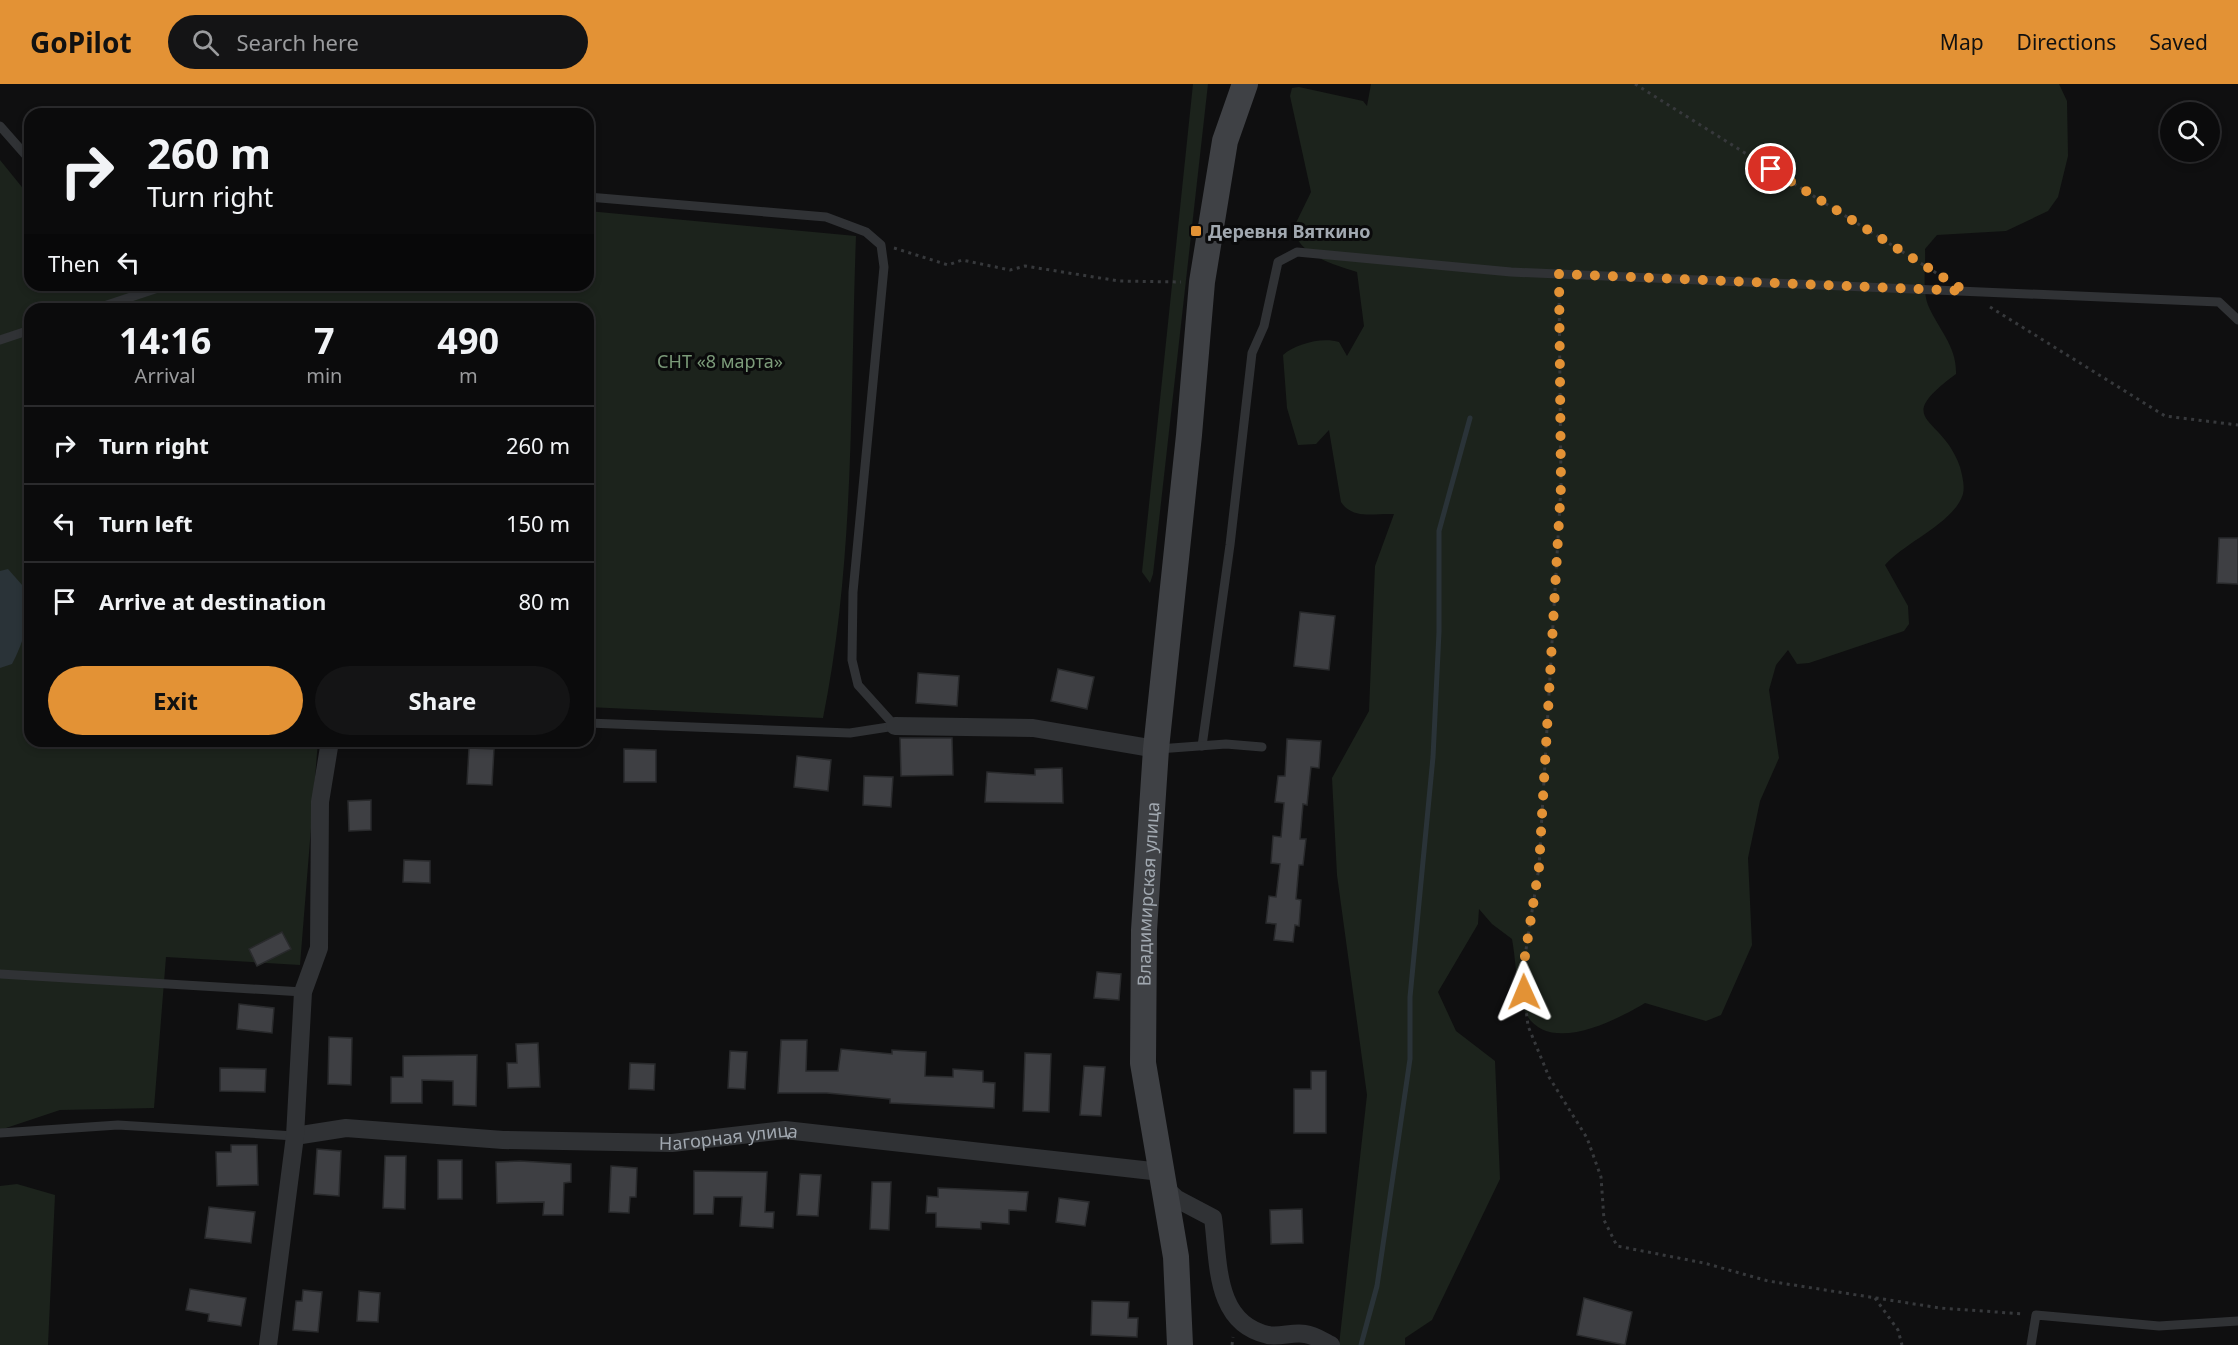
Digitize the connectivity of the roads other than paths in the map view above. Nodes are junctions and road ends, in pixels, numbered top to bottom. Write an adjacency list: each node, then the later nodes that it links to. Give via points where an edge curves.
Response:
1 (1245, 84): 15 (street, Владимирская улица, via 1225,141 1202,282)
2 (0, 126): 3 (lane)
3 (24, 153)
4 (594, 198): 11 (lane, via 826,217 866,232 880,245 884,267 853,592 852,660 858,686)
5 (150, 291): 6 (lane)
6 (113, 303)
7 (2238, 320): 12 (lane, via 2219,302 1559,274 1297,252 1278,262 1264,326 1252,353)
8 (24, 332): 9 (lane)
9 (0, 340)
10 (594, 723): 11 (lane, via 850,733)
11 (895, 726): 15 (street, via 1033,728)
12 (1202, 746): 14 (lane); 15 (lane)
13 (329, 747): 17 (street, via 320,802 319,948)
14 (1262, 747)
15 (1156, 749): 20 (street, Владимирская улица, via 1144,930 1143,1063)
16 (0, 974): 17 (lane)
17 (303, 992): 19 (street)
18 (0, 1133): 19 (lane, via 118,1125)
19 (295, 1136): 20 (street, Нагорная улица, via 346,1128 502,1140 672,1143 785,1130); 22 (street)
20 (1163, 1180): 23 (street, Владимирская улица, via 1176,1257); 24 (street, via 1177,1199 1213,1218 1223,1295 1234,1317 1246,1328 1270,1335 1306,1334)
21 (2238, 1321): 25 (lane, via 2159,1326 2036,1315)
22 (268, 1345)
23 (1180, 1345)
24 (1331, 1345)
25 (2031, 1345)

